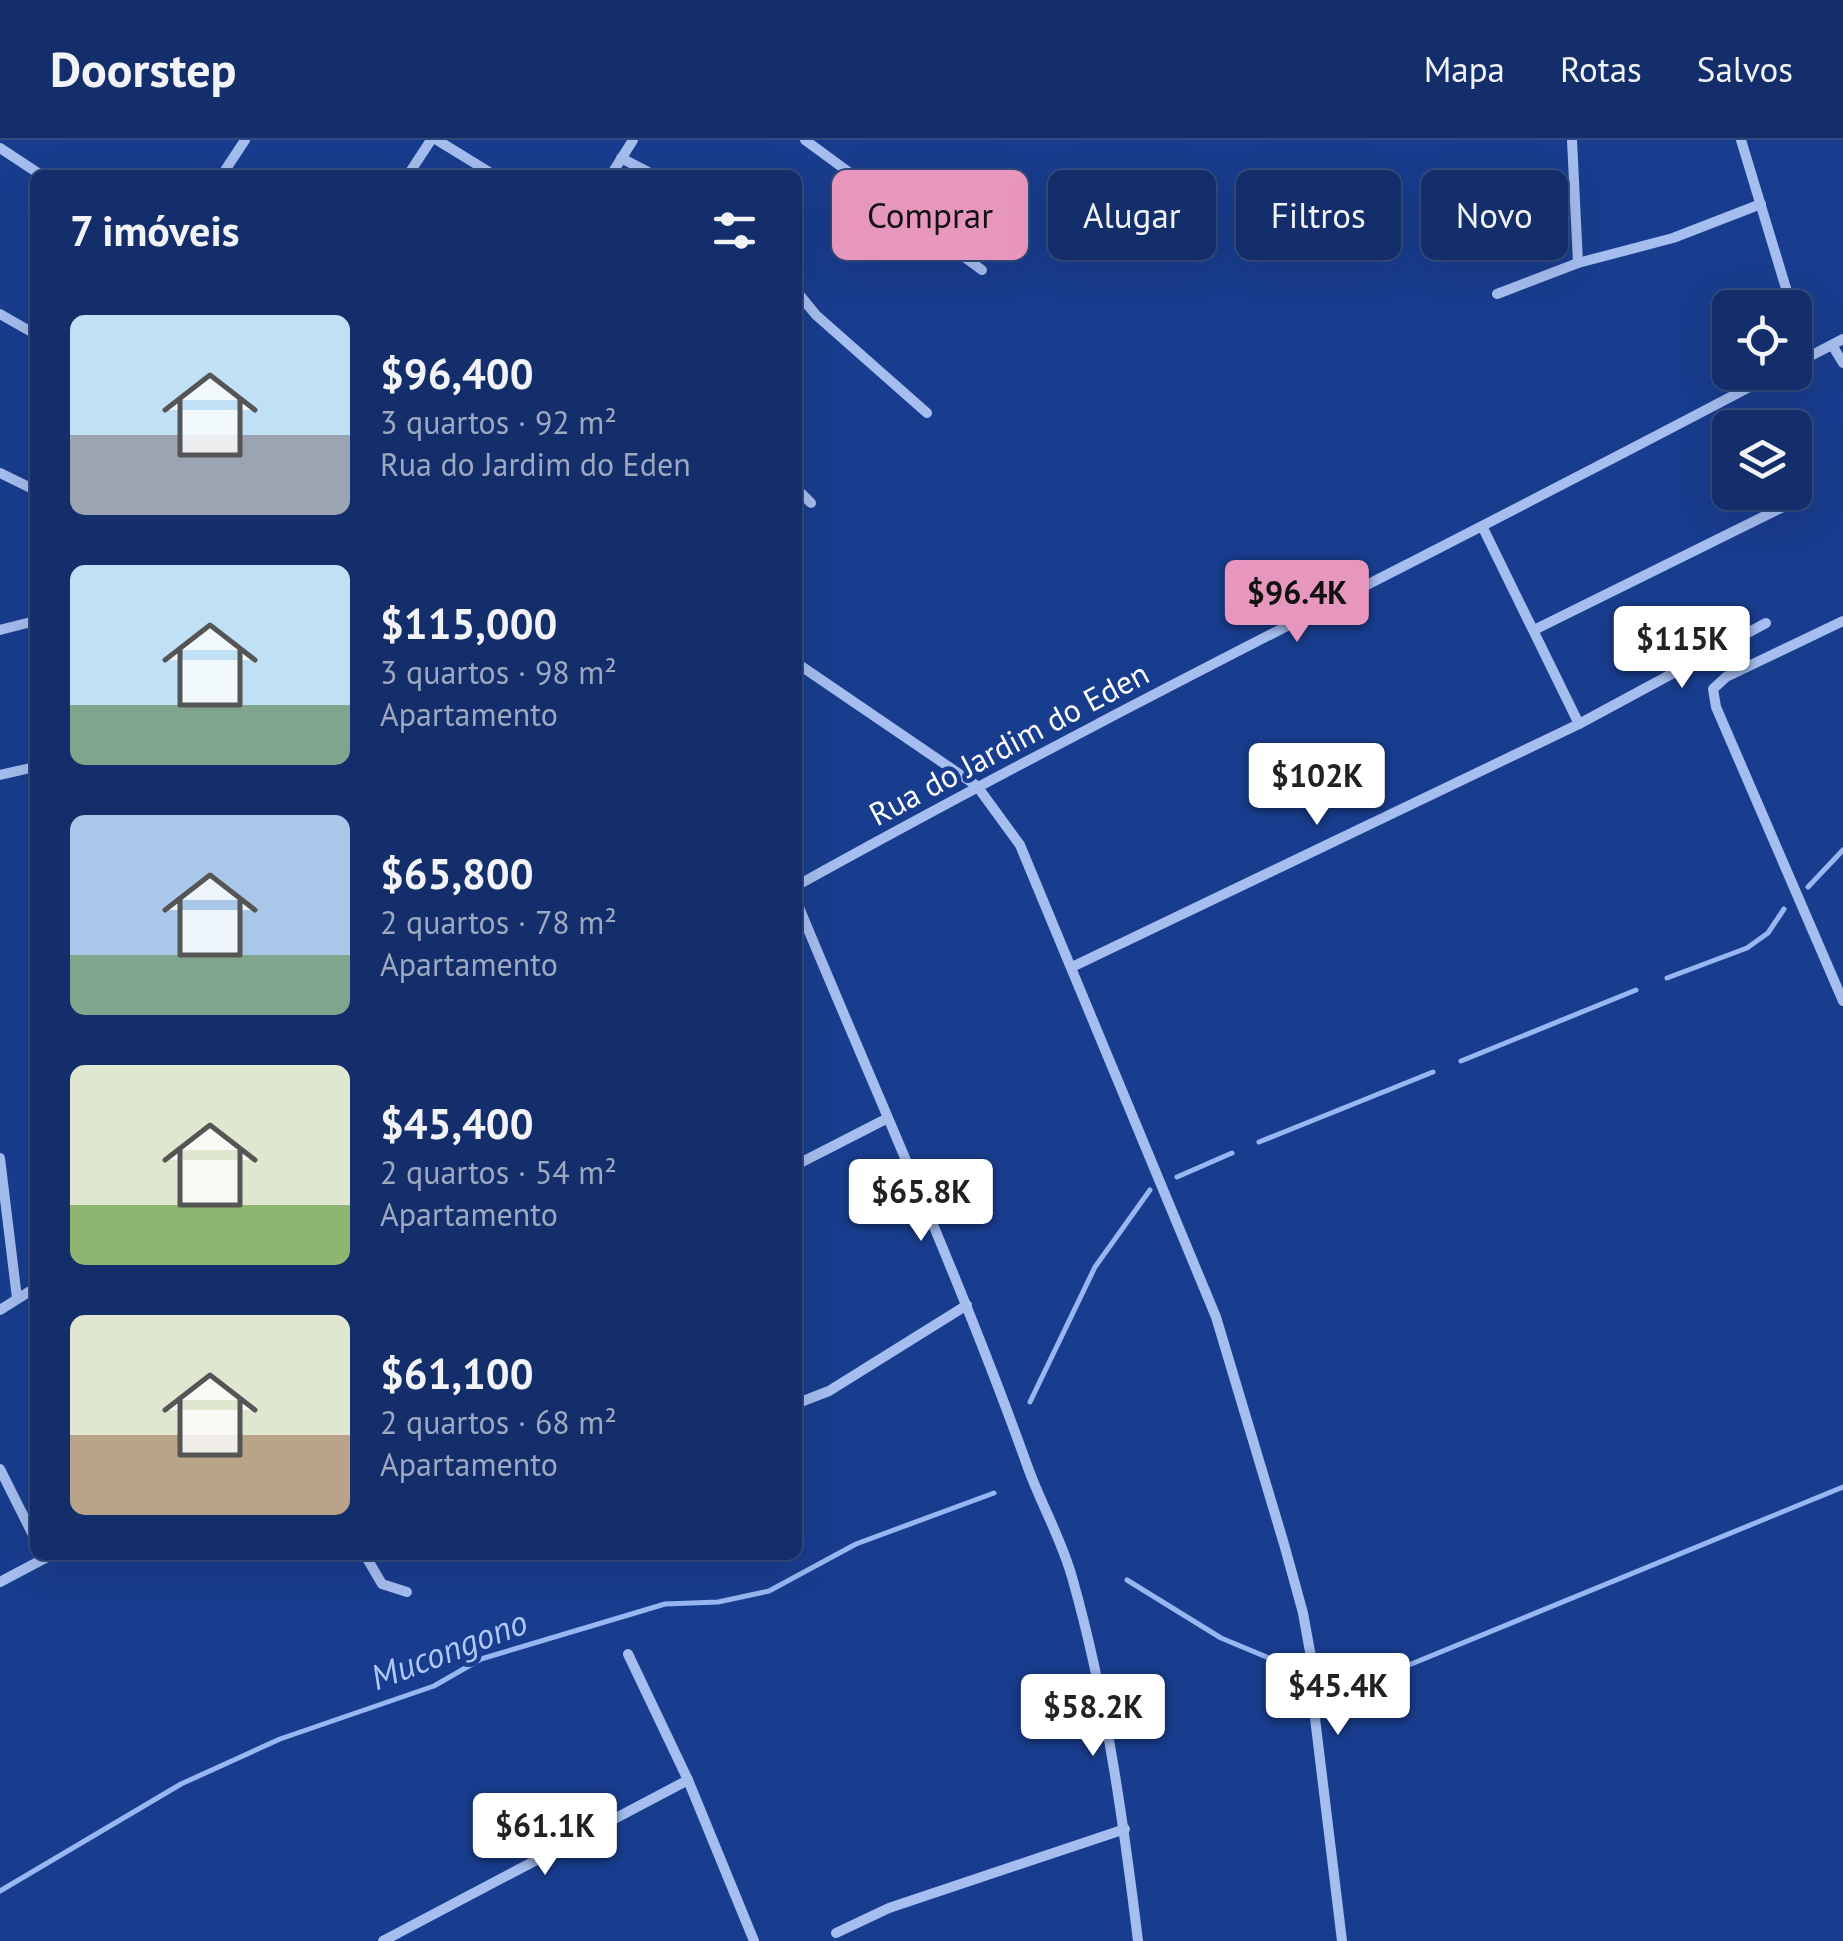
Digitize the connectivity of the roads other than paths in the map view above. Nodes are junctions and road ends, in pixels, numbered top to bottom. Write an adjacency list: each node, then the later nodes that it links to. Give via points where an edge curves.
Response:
1 (246, 140): 10 (street)
2 (434, 140): 11 (street); 12 (street)
3 (633, 140): 8 (street)
4 (804, 140): 17 (street)
5 (1572, 140): 16 (street)
6 (1741, 140): 15 (street)
7 (0, 148): 9 (street)
8 (622, 158): 13 (street); 14 (street)
9 (34, 170)
10 (225, 170)
11 (412, 170)
12 (485, 170)
13 (614, 170)
14 (645, 170)
15 (1761, 204): 16 (street, via 1674,238); 18 (street)
16 (1578, 263): 19 (street)
17 (982, 270)
18 (1787, 290)
19 (1497, 294)
20 (802, 297): 27 (street)
21 (0, 314): 22 (street)
22 (30, 331)
23 (1838, 342): 24 (street); 25 (street)
24 (1812, 355)
25 (1843, 363)
26 (1744, 390): 33 (street, Rua do Jardim do Eden)
27 (927, 413)
28 (0, 473): 29 (street)
29 (30, 488)
30 (802, 494): 31 (street)
31 (811, 503)
32 (1775, 510): 38 (street)
33 (1483, 528): 38 (street); 45 (street, Rua do Jardim do Eden)
34 (1843, 621): 49 (street, via 1713,688)
35 (30, 622): 37 (street)
36 (1766, 623): 42 (street)
37 (0, 630)
38 (1534, 630): 42 (street)
39 (802, 667): 40 (street)
40 (810, 672): 41 (street); 45 (street)
41 (802, 677)
42 (1579, 724): 48 (street)
43 (30, 768): 44 (street)
44 (0, 775)
45 (977, 786): 46 (street, Rua do Jardim do Eden); 48 (street, via 1020,845)
46 (802, 883)
47 (802, 915): 50 (street)
48 (1072, 967): 71 (street, via 1216,1317 1294,1577 1315,1679)
49 (1842, 993)
50 (886, 1119): 52 (street); 55 (street)
51 (0, 1158): 54 (street)
52 (802, 1162)
53 (30, 1291): 54 (street)
54 (18, 1298): 56 (street)
55 (967, 1305): 57 (street); 66 (street, via 1071,1572 1106,1710)
56 (0, 1310)
57 (802, 1401)
58 (0, 1469): 59 (street)
59 (30, 1529)
60 (39, 1560): 62 (street)
61 (368, 1560): 63 (street, via 382,1584)
62 (0, 1582)
63 (407, 1592)
64 (628, 1654): 65 (street)
65 (688, 1780): 68 (street); 69 (street)
66 (1124, 1830): 67 (street); 70 (street)
67 (836, 1932)
68 (384, 1941)
69 (754, 1941)
70 (1138, 1941)
71 (1342, 1941)

